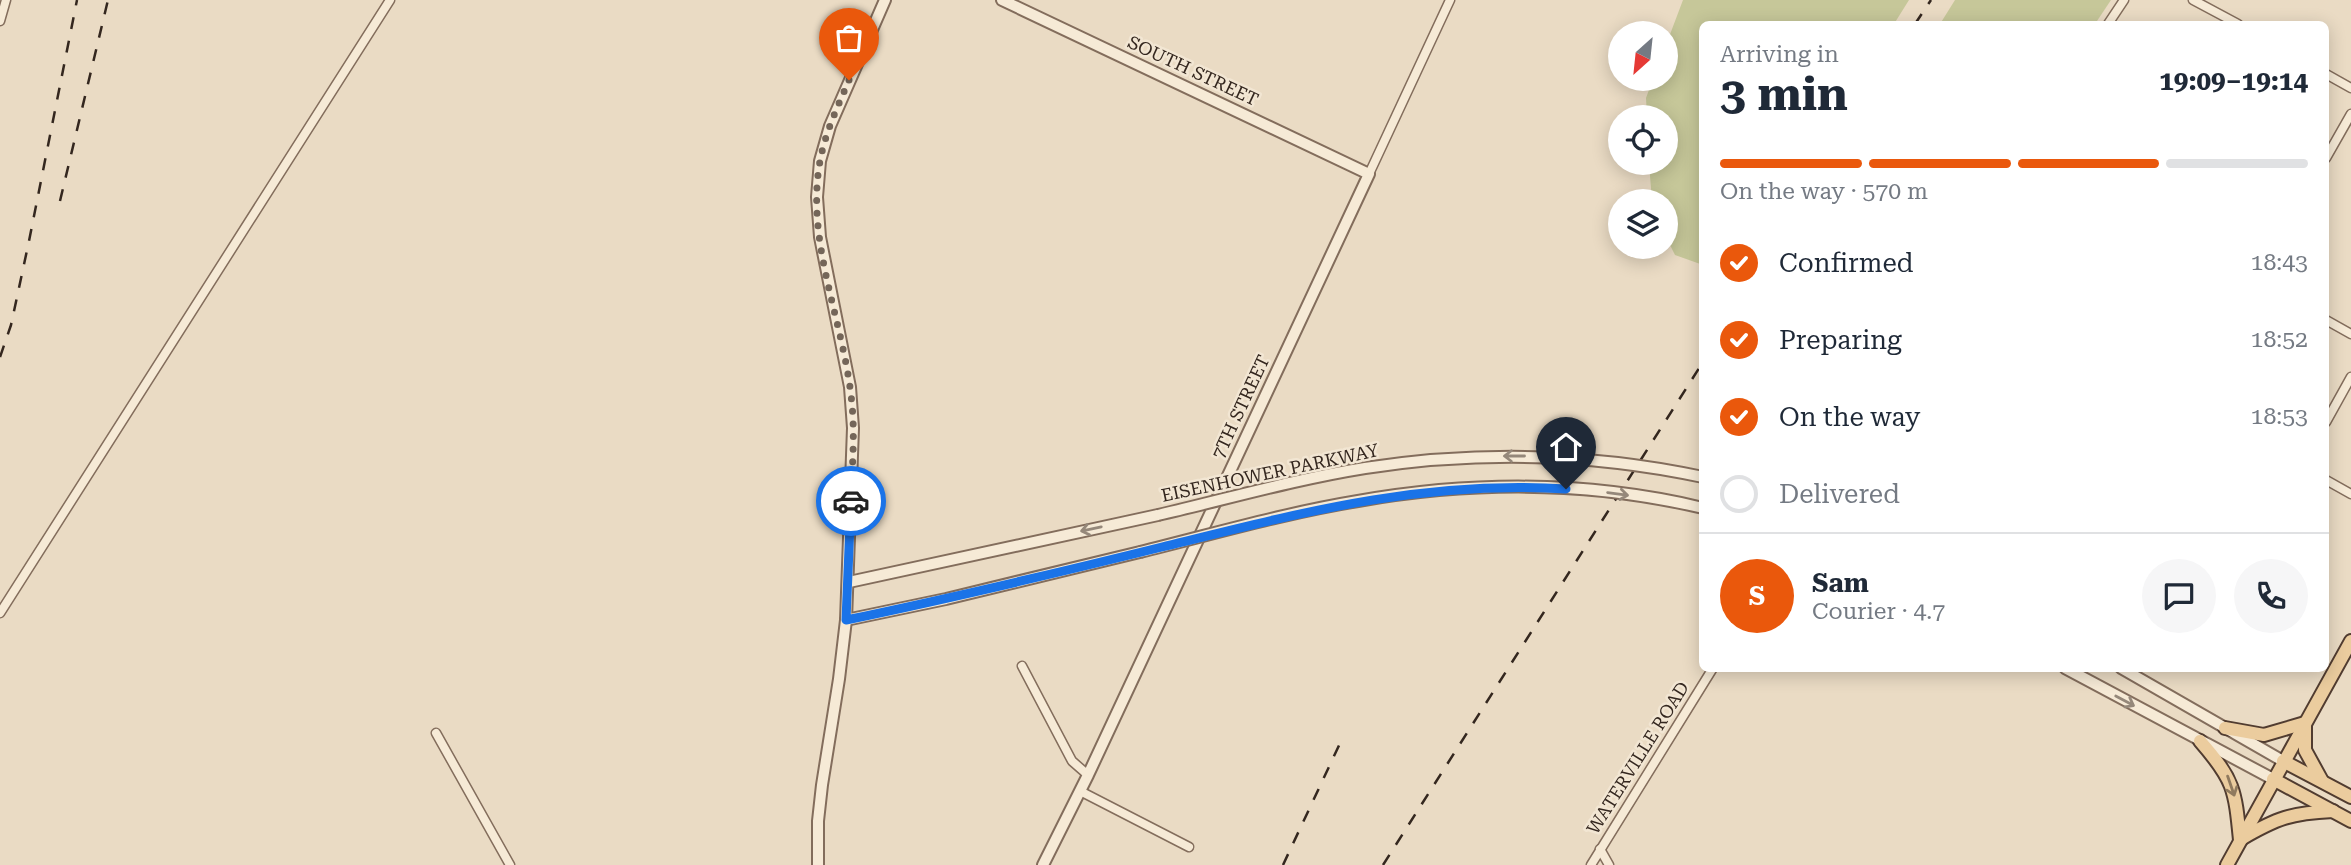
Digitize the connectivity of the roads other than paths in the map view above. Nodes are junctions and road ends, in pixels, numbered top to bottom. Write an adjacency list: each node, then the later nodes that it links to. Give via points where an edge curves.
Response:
1 (6, 0): 8 (street)
2 (390, 0): 25 (street)
3 (886, 0): 24 (street, via 830,126 820,161 817,197 820,237 852,404)
4 (1002, 0): 15 (street, SOUTH STREET)
5 (1450, 0): 15 (street, 7TH STREET)
6 (2124, 0): 9 (street)
7 (2193, 0): 10 (street)
8 (0, 21)
9 (2110, 21)
10 (2232, 21)
11 (2329, 76): 12 (street)
12 (2351, 88)
13 (2351, 114): 14 (street)
14 (2329, 153)
15 (1369, 174): 37 (street, 7TH STREET)
16 (2329, 322): 17 (street)
17 (2351, 334)
18 (2351, 377): 19 (street)
19 (2329, 417)
20 (1699, 476): 24 (street, EISENHOWER PARKWAY, one-way to 24, bridge, via 1583,459 1439,459 1324,476)
21 (2329, 482): 22 (street)
22 (2351, 494)
23 (1699, 507): 26 (street, one-way to 23, bridge, via 1356,501 1508,487 1583,490)
24 (849, 582): 26 (street)
25 (0, 613)
26 (846, 620): 48 (street, via 822,785)
27 (2349, 650): 32 (main road)
28 (1022, 666): 37 (street, via 1072,761)
29 (1711, 672): 46 (street, WATERVILLE ROAD)
30 (2072, 672): 35 (street, one-way to 35)
31 (2128, 672): 33 (street)
32 (2305, 723): 33 (main road, via 2264,735); 36 (main road); 39 (main road, via 2305,750)
33 (2225, 728): 36 (street)
34 (436, 733): 47 (street)
35 (2200, 741): 38 (street); 44 (main road, one-way to 44, via 2228,775)
36 (2283, 761): 38 (main road); 39 (main road)
37 (1088, 775): 40 (street, 7TH STREET)
38 (2273, 779): 42 (main road); 44 (main road)
39 (2322, 782): 41 (main road)
40 (1080, 791): 45 (street); 49 (street, 7TH STREET)
41 (2351, 797)
42 (2333, 811): 43 (main road); 44 (main road, via 2289,815)
43 (2351, 821)
44 (2240, 839): 52 (main road)
45 (1189, 847)
46 (1600, 849): 50 (street, WATERVILLE ROAD); 51 (street)
47 (510, 865)
48 (817, 865)
49 (1044, 865)
50 (1591, 865)
51 (1609, 865)
52 (2227, 865)

